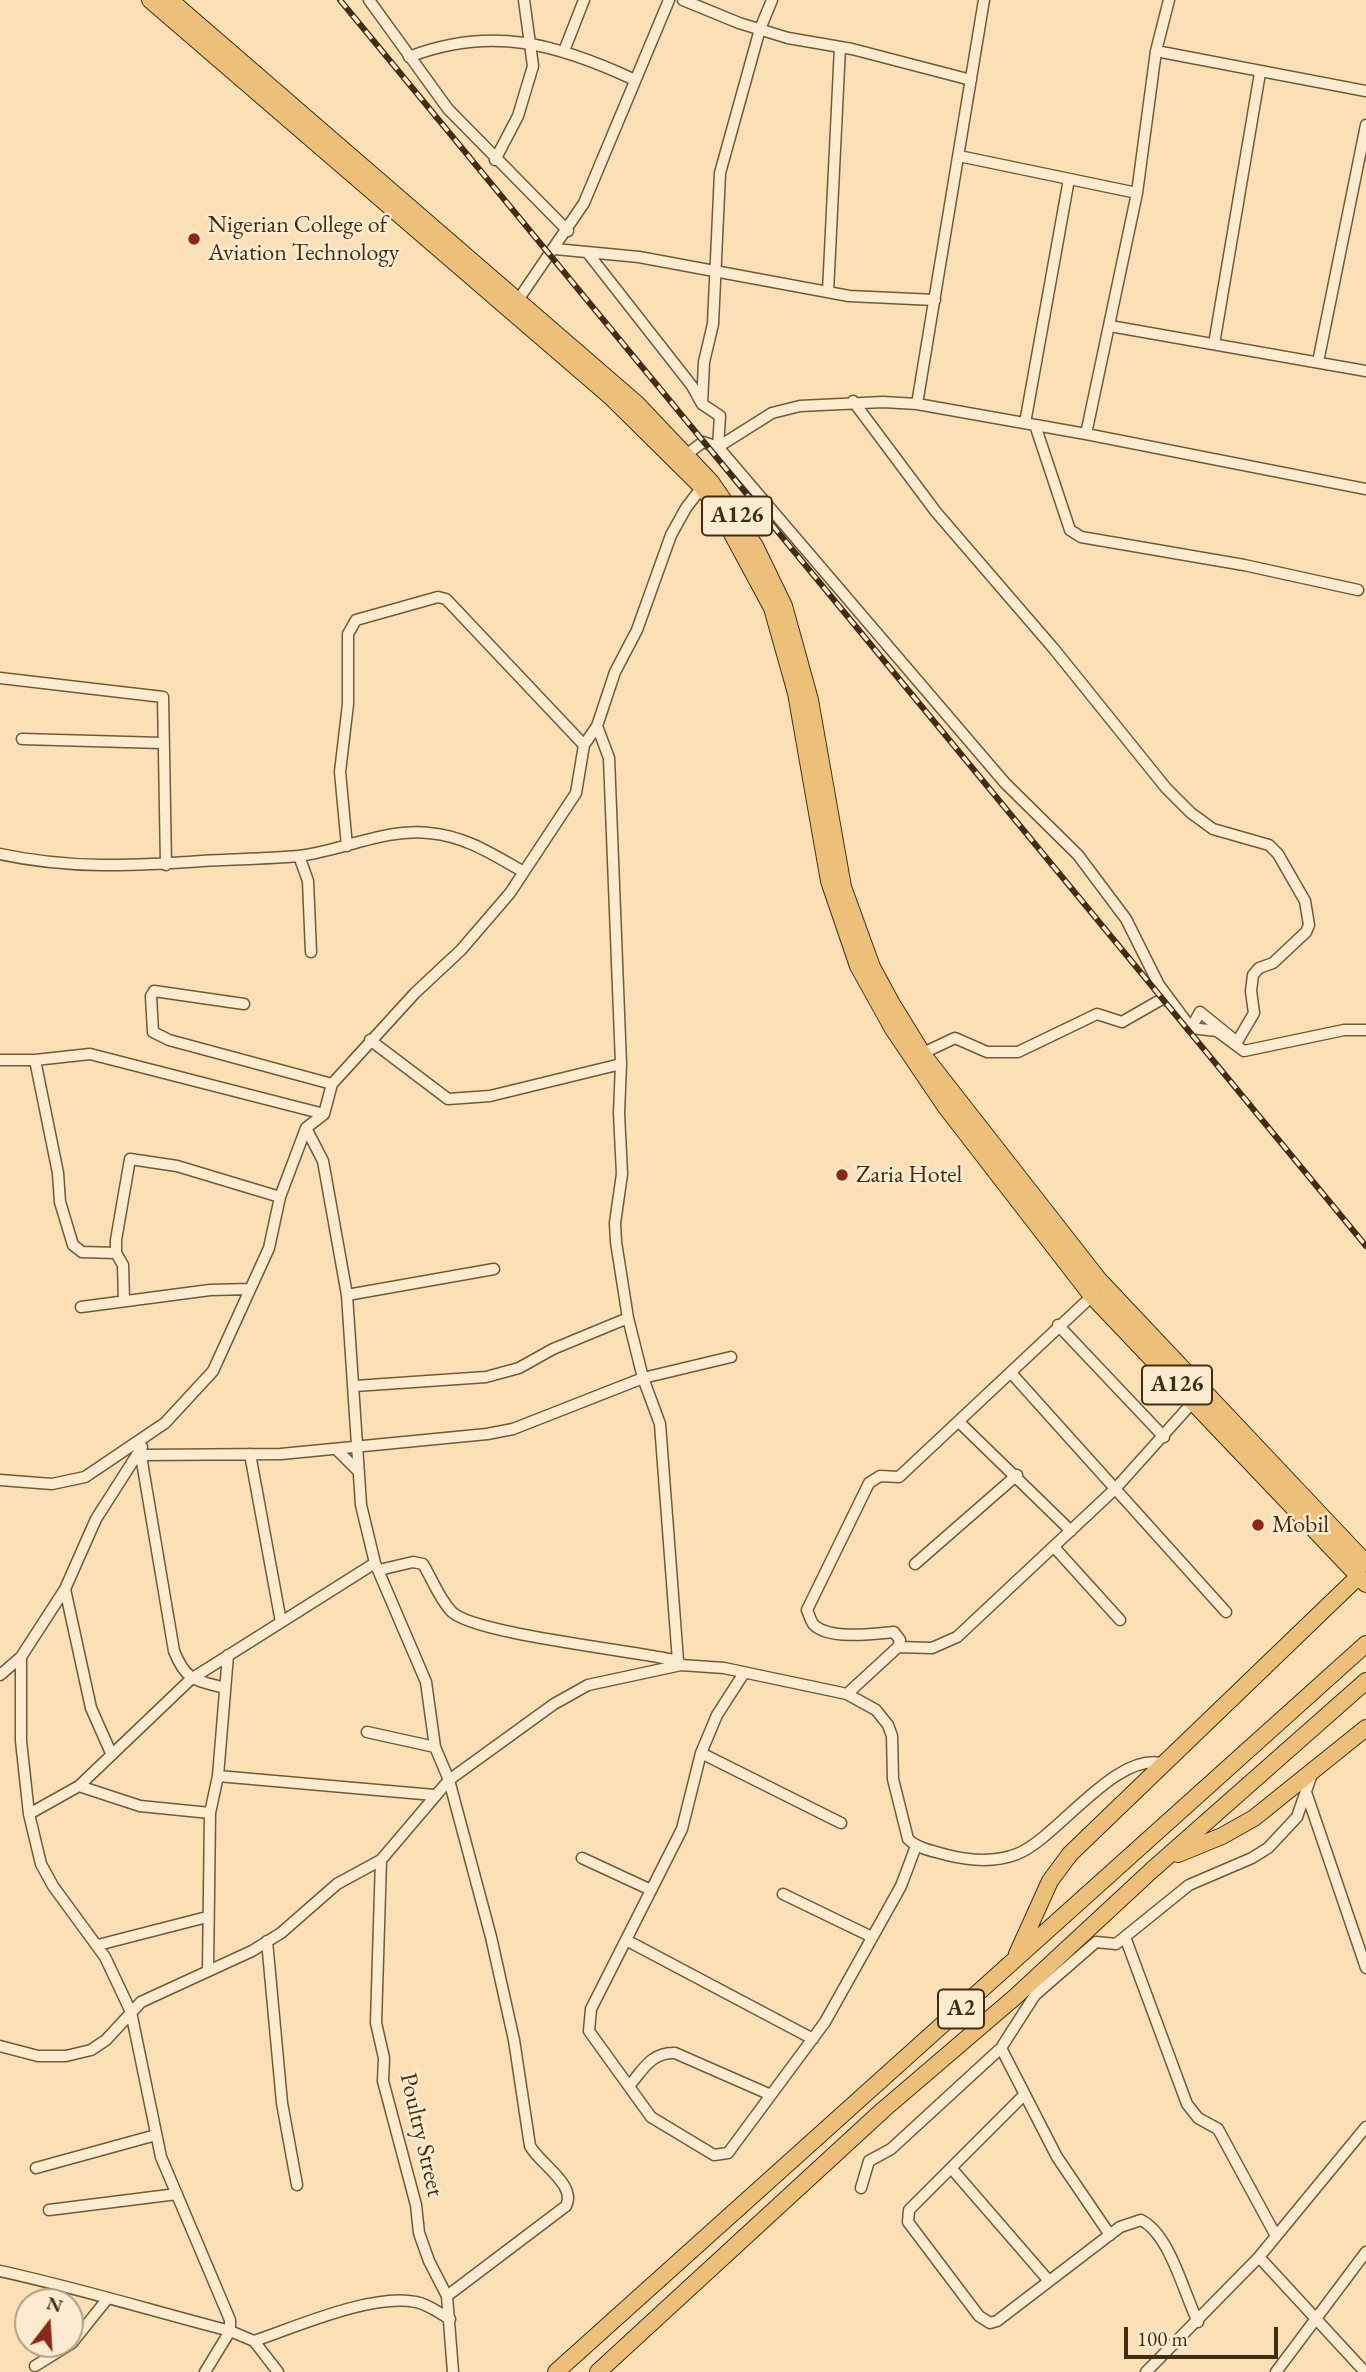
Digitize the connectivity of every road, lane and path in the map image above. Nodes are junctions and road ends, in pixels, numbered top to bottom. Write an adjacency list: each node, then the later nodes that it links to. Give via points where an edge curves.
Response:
1 (150, 0): 44 (highway, A126, via 612,398)
2 (170, 0): 31 (highway, A126)
3 (369, 0): 16 (street)
4 (524, 0): 12 (street)
5 (584, 0): 14 (street)
6 (669, 0): 18 (street)
7 (683, 0): 11 (street)
8 (772, 0): 11 (street)
9 (984, 0): 19 (street)
10 (1169, 0): 15 (street)
11 (760, 29): 13 (street); 29 (street, via 720,173)
12 (532, 43): 14 (street); 16 (street, via 459,41); 23 (street, via 533,66 523,102)
13 (840, 47): 19 (street); 30 (street)
14 (564, 51): 18 (street)
15 (1157, 51): 17 (street); 25 (street)
16 (409, 57): 23 (street)
17 (1260, 74): 20 (street); 34 (street)
18 (635, 80): 26 (street, via 596,178)
19 (971, 80): 22 (street)
20 (1366, 91)
21 (1366, 125): 35 (street)
22 (959, 156): 24 (street); 32 (street)
23 (495, 160): 26 (street)
24 (1069, 179): 25 (street); 40 (street)
25 (1137, 193): 33 (street)
26 (568, 231): 27 (street)
27 (555, 249): 28 (street); 31 (street)
28 (587, 252): 29 (street); 38 (street)
29 (715, 270): 30 (street); 38 (street)
30 (828, 292): 32 (street)
31 (519, 300): 43 (highway, A126)
32 (934, 300): 39 (street)
33 (1110, 326): 34 (street); 41 (street)
34 (1214, 344): 35 (street)
35 (1318, 362): 36 (street)
36 (1366, 371)
37 (853, 401): 39 (street); 42 (street, via 772,413); 60 (street, via 936,512 1054,649 1145,766 1213,829 1269,845 1299,887 1308,915 1306,932 1253,975 1255,1013 1237,1042 1200,1012)
38 (702, 404): 42 (street, via 720,416)
39 (917, 404): 40 (street)
40 (1030, 424): 41 (street); 46 (street, via 1070,530 1082,537)
41 (1086, 434): 45 (street)
42 (718, 447): 43 (street, via 703,442); 58 (street, via 1005,783 1078,855 1126,919)
43 (687, 454): 63 (highway, A126, via 737,517 784,606 806,681 836,859 851,915 872,967)
44 (702, 487): 48 (street, via 671,535); 75 (highway, A126, via 772,608 796,693 830,881 858,966 930,1086)
45 (1366, 489)
46 (1358, 590)
47 (0, 678): 50 (street, via 160,694 165,701)
48 (597, 726): 51 (street); 66 (street, via 609,758)
49 (22, 739): 50 (street)
50 (162, 743): 55 (street)
51 (584, 745): 52 (street, via 446,599 438,597 356,620 348,634 348,704 340,772); 56 (street, via 576,793)
52 (347, 846): 54 (street); 56 (street, via 426,832 455,836)
53 (0, 854): 55 (street, via 107,867)
54 (299, 856): 55 (street); 57 (street, via 308,881)
55 (166, 866)
56 (522, 871): 62 (street, via 510,893 461,950)
57 (311, 952)
58 (1169, 1001): 60 (street); 63 (street, via 1162,999 1122,1022 1097,1014 1018,1052 987,1052 955,1038)
59 (244, 1004): 67 (street, via 154,991 150,996 153,1032)
60 (1191, 1028): 61 (street, via 1217,1031 1244,1051 1344,1030)
61 (1366, 1030)
62 (370, 1040): 66 (street, via 448,1099 491,1096); 67 (street)
63 (923, 1053): 100 (highway, A126, via 1099,1280)
64 (0, 1060): 65 (street)
65 (35, 1060): 68 (street, via 90,1054 113,1058); 71 (street, via 60,1202 73,1245 82,1252)
66 (621, 1064): 78 (street, via 622,1174 615,1223)
67 (332, 1084): 68 (street)
68 (324, 1114): 69 (street)
69 (306, 1128): 70 (street); 74 (street, via 323,1161)
70 (280, 1197): 71 (street, via 177,1166 130,1158); 73 (street, via 269,1248)
71 (116, 1254): 76 (street, via 123,1265)
72 (494, 1269): 74 (street)
73 (250, 1289): 76 (street); 86 (street, via 213,1371 183,1407)
74 (347, 1295): 83 (street)
75 (1092, 1296): 79 (street); 84 (highway, A126)
76 (124, 1301): 77 (street)
77 (80, 1307)
78 (628, 1318): 82 (street); 83 (street, via 519,1368 486,1377)
79 (1058, 1325): 81 (street); 87 (street)
80 (731, 1357): 82 (street)
81 (1012, 1374): 85 (street); 95 (street)
82 (643, 1378): 88 (street, via 513,1429); 109 (street, via 660,1424)
83 (355, 1387): 88 (street)
84 (1193, 1402): 87 (street); 100 (highway, A126)
85 (958, 1422): 93 (street); 106 (street, via 900,1477 880,1476 869,1483 807,1610 814,1625 827,1632 850,1636 894,1632 900,1640)
86 (148, 1436): 90 (street); 94 (street, via 70,1482)
87 (1164, 1437): 95 (street)
88 (359, 1447): 89 (street); 92 (street)
89 (337, 1449): 91 (street); 92 (street)
90 (141, 1453): 91 (street); 101 (street, via 96,1519); 112 (street, via 174,1651 181,1670)
91 (250, 1454): 104 (street)
92 (359, 1472): 99 (street, via 361,1506)
93 (1017, 1475): 96 (street); 98 (street)
94 (0, 1480)
95 (1115, 1489): 96 (street); 102 (street)
96 (1071, 1531): 97 (street)
97 (1054, 1547): 103 (street); 106 (street, via 957,1637 932,1648)
98 (915, 1564)
99 (377, 1567): 104 (street); 109 (street, via 423,1564 451,1611 465,1620 553,1640 643,1652); 118 (street, via 426,1682)
100 (1364, 1574): 121 (highway)
101 (65, 1589): 108 (street); 119 (street, via 91,1708)
102 (1226, 1612)
103 (1121, 1620)
104 (281, 1622): 107 (street)
105 (1366, 1644): 122 (highway, A2)
106 (898, 1647): 115 (street)
107 (228, 1654): 112 (street); 114 (street)
108 (21, 1657): 111 (street); 131 (street, via 19,1723)
109 (680, 1663): 110 (street); 125 (street, via 588,1685)
110 (744, 1673): 115 (street); 120 (street, via 717,1715)
111 (0, 1674)
112 (191, 1679): 114 (street); 119 (street)
113 (1366, 1681): 126 (highway, A2)
114 (225, 1688): 124 (street)
115 (847, 1694): 133 (street, via 876,1710 888,1725 904,1830)
116 (1366, 1728): 123 (highway)
117 (368, 1732): 118 (street)
118 (435, 1747): 125 (street)
119 (111, 1753): 127 (street)
120 (701, 1753): 132 (street); 137 (street, via 682,1829)
121 (1165, 1763): 133 (street, via 1149,1762 1106,1783 1019,1854 979,1861); 145 (highway, via 1060,1867)
122 (1235, 1763): 126 (highway); 145 (highway, A2)
123 (1313, 1771): 128 (street); 136 (highway, via 1238,1828)
124 (218, 1776): 129 (street); 130 (street)
125 (449, 1780): 129 (street); 169 (street, via 514,2040 530,2146 570,2197 566,2206)
126 (1252, 1782): 136 (highway, A2)
127 (79, 1786): 130 (street, via 141,1806); 131 (street)
128 (1306, 1792): 141 (street, via 1297,1817 1268,1848 1189,1885); 146 (street)
129 (434, 1795): 135 (street)
130 (210, 1813): 139 (street)
131 (29, 1814): 144 (street, via 41,1864 52,1886)
132 (841, 1824)
133 (916, 1846): 140 (street)
134 (582, 1858): 137 (street)
135 (381, 1860): 143 (street, via 337,1884 296,1922); 169 (street, Poultry Street, via 376,2023 384,2058 383,2081 416,2205 419,2233)
136 (1152, 1870): 181 (highway, A2)
137 (651, 1890): 142 (street)
138 (783, 1894): 140 (street)
139 (207, 1917): 144 (street); 147 (street)
140 (872, 1937): 149 (street)
141 (1125, 1937): 151 (street, via 1116,1944 1096,1942 1035,1995); 164 (street, via 1187,2104 1198,2118 1217,2129)
142 (626, 1940): 149 (street); 152 (street, via 587,2023)
143 (267, 1941): 147 (street); 159 (street, via 282,2104)
144 (98, 1945): 148 (street)
145 (1007, 1968): 180 (highway, A2)
146 (1366, 1968)
147 (208, 1971): 148 (street, via 150,1997)
148 (131, 2012): 150 (street, via 91,2050 38,2056); 156 (street)
149 (813, 2039): 153 (street)
150 (0, 2046)
151 (1001, 2048): 154 (street); 160 (street, via 891,2149 869,2161)
152 (629, 2086): 153 (street, via 662,2052 675,2053); 153 (street, via 643,2109 659,2123 720,2156 728,2153)
153 (771, 2095)
154 (1024, 2095): 158 (street); 163 (street, via 1057,2157)
155 (1365, 2132): 164 (street)
156 (156, 2135): 157 (street); 161 (street)
157 (36, 2168)
158 (952, 2169): 168 (street); 168 (street, via 909,2210 908,2222 979,2316 990,2323 997,2321)
159 (297, 2185)
160 (860, 2188)
161 (177, 2194): 162 (street); 174 (street, via 230,2320)
162 (49, 2210)
163 (1110, 2235): 168 (street); 173 (street, via 1135,2220 1152,2225 1174,2263)
164 (1276, 2236): 166 (street)
165 (1366, 2252): 171 (street)
166 (1259, 2257): 171 (street); 173 (street)
167 (0, 2271): 170 (street)
168 (1049, 2281)
169 (447, 2296): 172 (street, Poultry Street)
170 (108, 2298): 174 (street); 176 (street, via 72,2343)
171 (1315, 2318): 183 (street); 184 (street)
172 (450, 2319): 175 (street, via 420,2302 407,2301 350,2308); 179 (street, Poultry Street)
173 (1198, 2322): 182 (street)
174 (230, 2331): 175 (street); 177 (street)
175 (254, 2341): 178 (street)
176 (34, 2366)
177 (205, 2372)
178 (278, 2372)
179 (453, 2372)
180 (556, 2372)
181 (598, 2372)
182 (1146, 2372)
183 (1276, 2372)
184 (1365, 2372)

